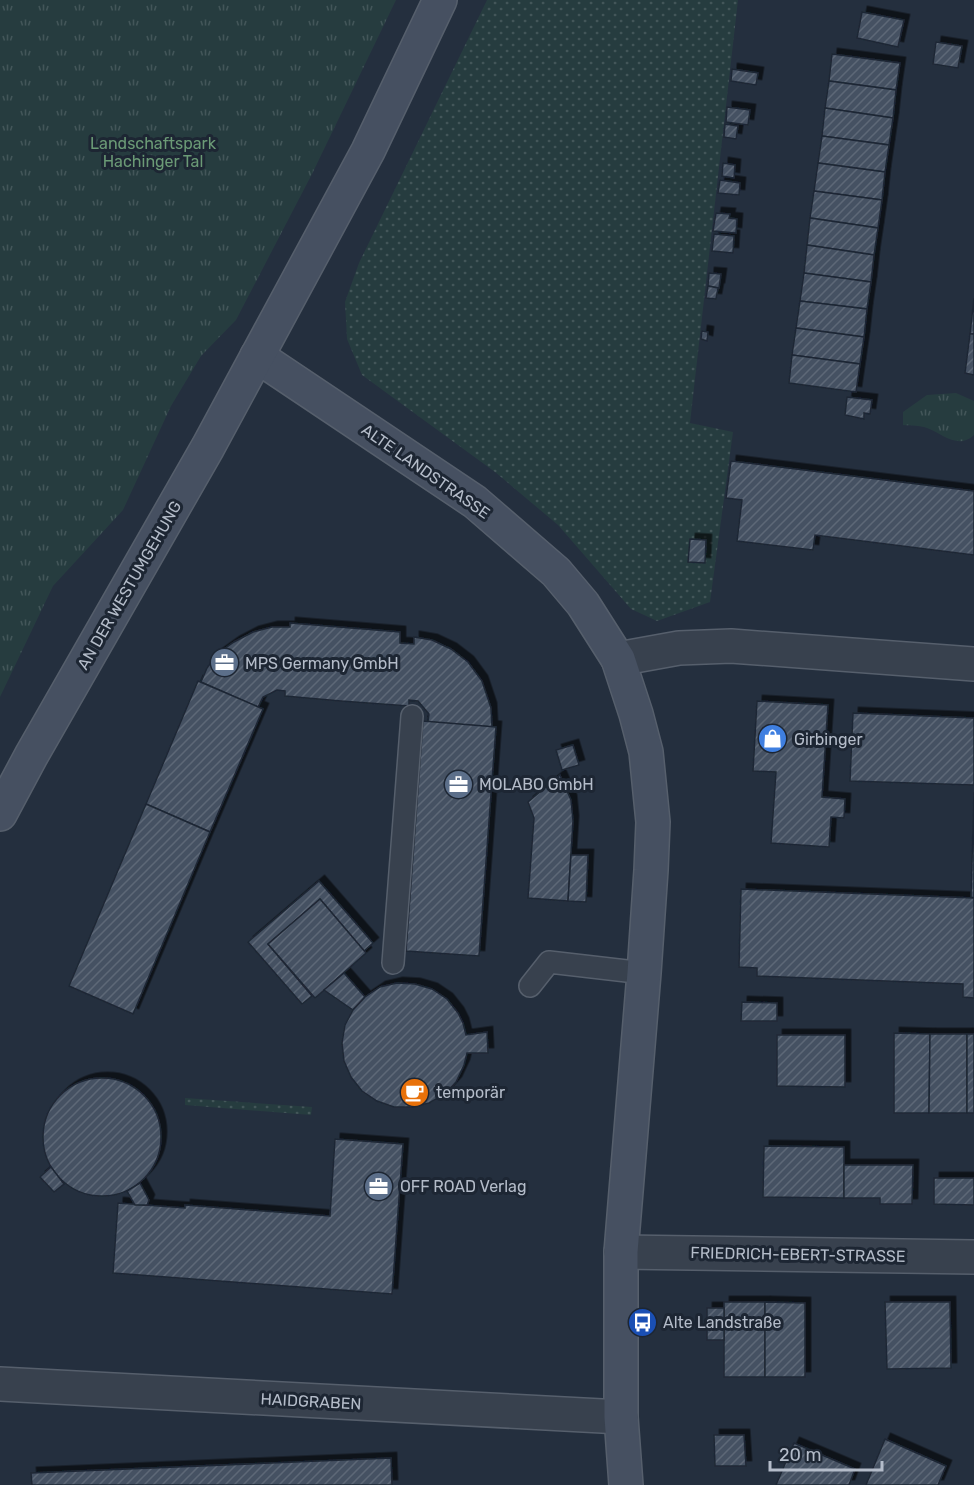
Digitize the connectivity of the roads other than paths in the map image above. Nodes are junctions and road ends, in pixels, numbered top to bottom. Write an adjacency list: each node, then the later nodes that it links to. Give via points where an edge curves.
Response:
1 (440, 0): 2 (main road, AN DER WESTUMGEHUNG, via 368,151)
2 (257, 356): 3 (main road, ALTE LANDSTRASSE, via 475,502 556,572 583,604); 6 (main road, AN DER WESTUMGEHUNG)
3 (618, 659): 4 (street, via 679,648 731,646); 8 (main road, ALTE LANDSTRASSE, via 646,752 653,822)
4 (974, 664)
5 (412, 716): 7 (lane)
6 (0, 814)
7 (393, 963)
8 (644, 973): 9 (lane, via 549,962); 10 (main road, ALTE LANDSTRASSE)
9 (530, 986)
10 (621, 1252): 11 (street, FRIEDRICH-EBERT-STRASSE); 13 (main road, ALTE LANDSTRASSE)
11 (974, 1257)
12 (0, 1384): 13 (street, HAIDGRABEN)
13 (621, 1417): 14 (main road, ALTE LANDSTRASSE)
14 (626, 1485)

